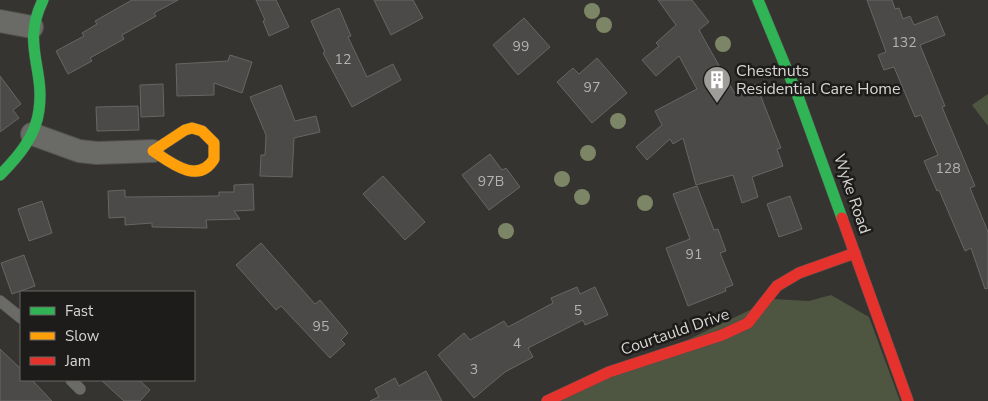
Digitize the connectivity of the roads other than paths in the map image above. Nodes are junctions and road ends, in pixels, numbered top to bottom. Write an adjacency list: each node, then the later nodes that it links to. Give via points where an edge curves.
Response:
1 (43, 0): 4 (street)
2 (758, 0): 8 (street, Wyke Road, via 781,48)
3 (0, 21): 4 (street)
4 (32, 27): 5 (street, via 32,55 40,98)
5 (32, 134): 6 (street, via 97,154); 7 (street, via 23,150)
6 (153, 152): 6 (street, via 192,128 211,136 216,149 212,162 201,171 194,172)
7 (0, 174)
8 (855, 253): 13 (street, Courtauld Drive, via 799,273 777,286 748,323 722,336 609,372); 14 (street, Wyke Road)
9 (0, 301): 10 (lane)
10 (20, 317)
11 (72, 381): 12 (lane)
12 (80, 389)
13 (547, 401)
14 (908, 401)

